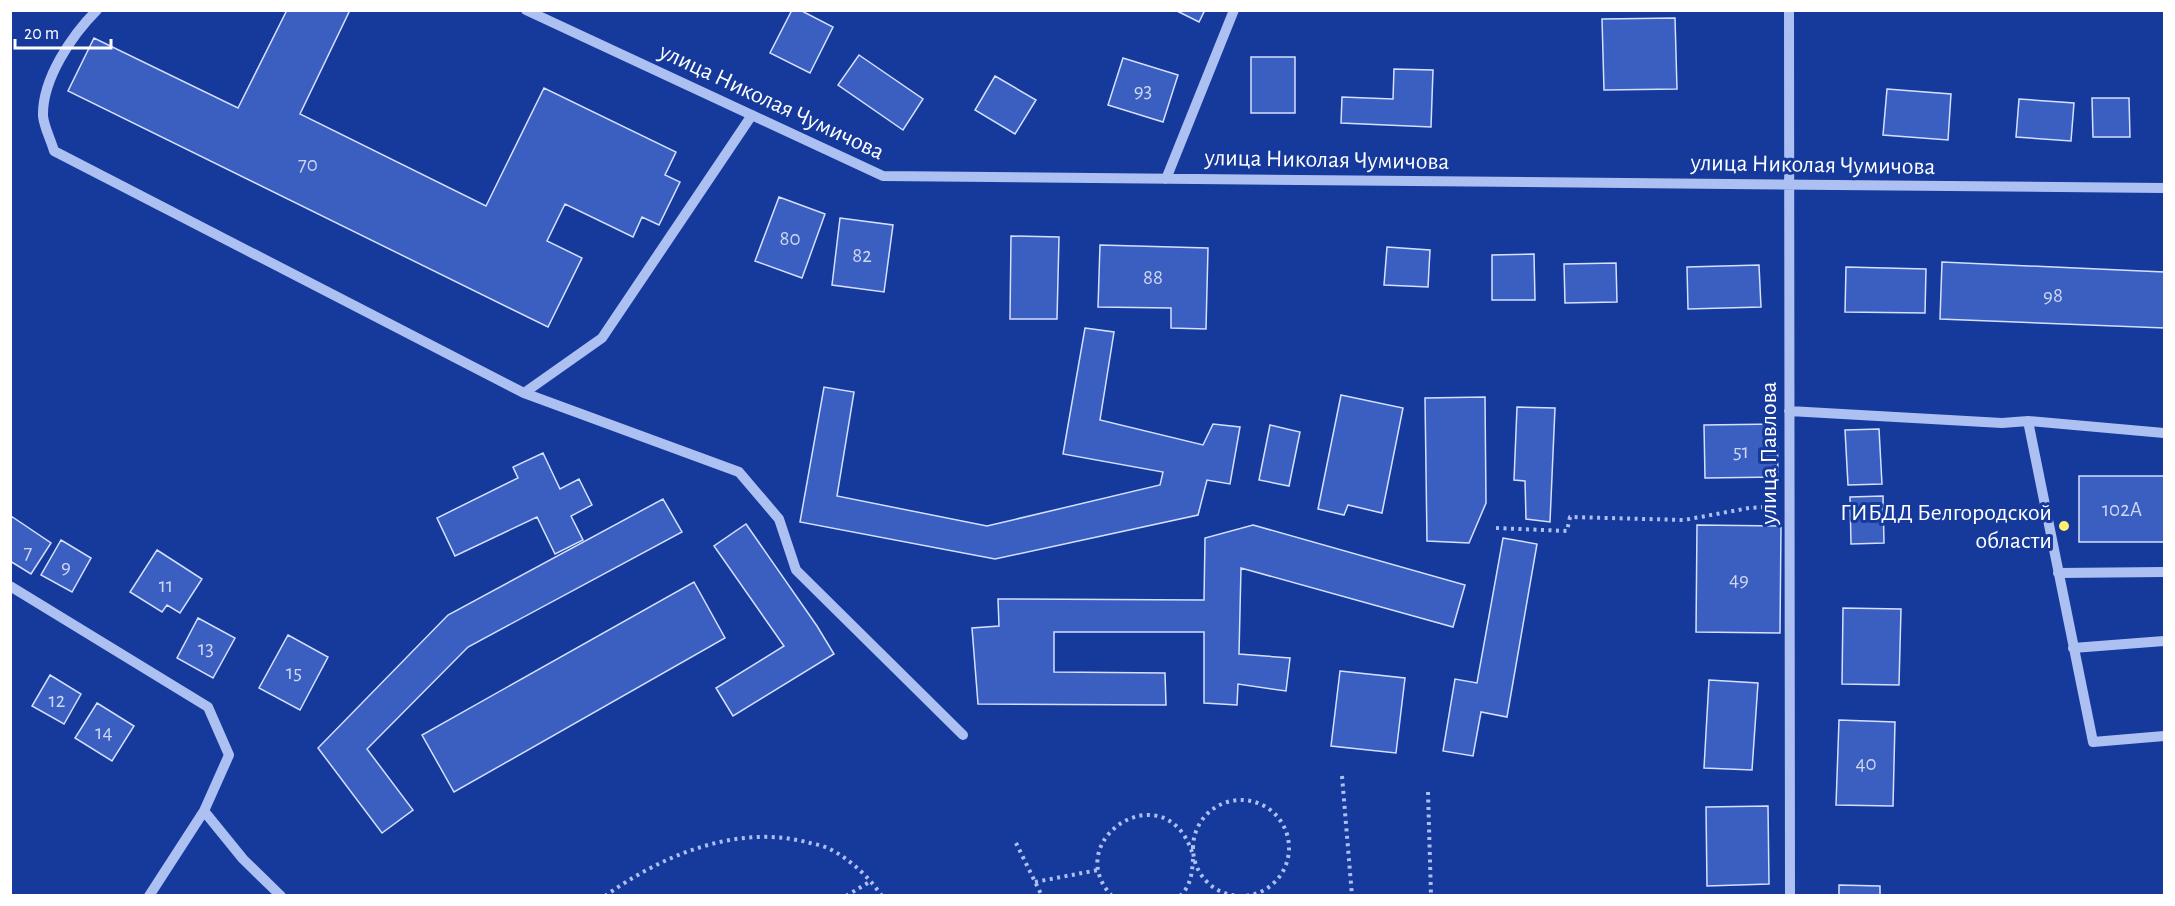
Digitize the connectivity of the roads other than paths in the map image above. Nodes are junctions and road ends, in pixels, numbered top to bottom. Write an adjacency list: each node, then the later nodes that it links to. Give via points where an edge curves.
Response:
1 (97, 10): 9 (street, via 80,28 48,83 43,117 54,151)
2 (526, 10): 5 (street, улица Николая Чумичова)
3 (1234, 10): 6 (street)
4 (1789, 10): 7 (street, улица Павлова)
5 (752, 115): 6 (street, улица Николая Чумичова, via 883,176); 9 (street, via 602,338)
6 (1166, 178): 7 (street, улица Николая Чумичова)
7 (1789, 185): 8 (street, улица Николая Чумичова); 10 (street, улица Павлова)
8 (2164, 188)
9 (524, 393): 18 (street, via 740,472 779,519 796,570)
10 (1790, 411): 11 (street, via 2002,423); 23 (street, улица Павлова)
11 (2028, 421): 12 (street); 14 (street)
12 (2164, 433)
13 (2164, 572): 14 (street)
14 (2058, 573): 17 (street)
15 (10, 586): 20 (street, via 208,707 230,755)
16 (2164, 642): 17 (street)
17 (2073, 648): 19 (street, via 2093,742)
18 (963, 735)
19 (2164, 736)
20 (204, 811): 21 (street); 22 (street, via 243,859)
21 (148, 896)
22 (281, 896)
23 (1790, 896)

